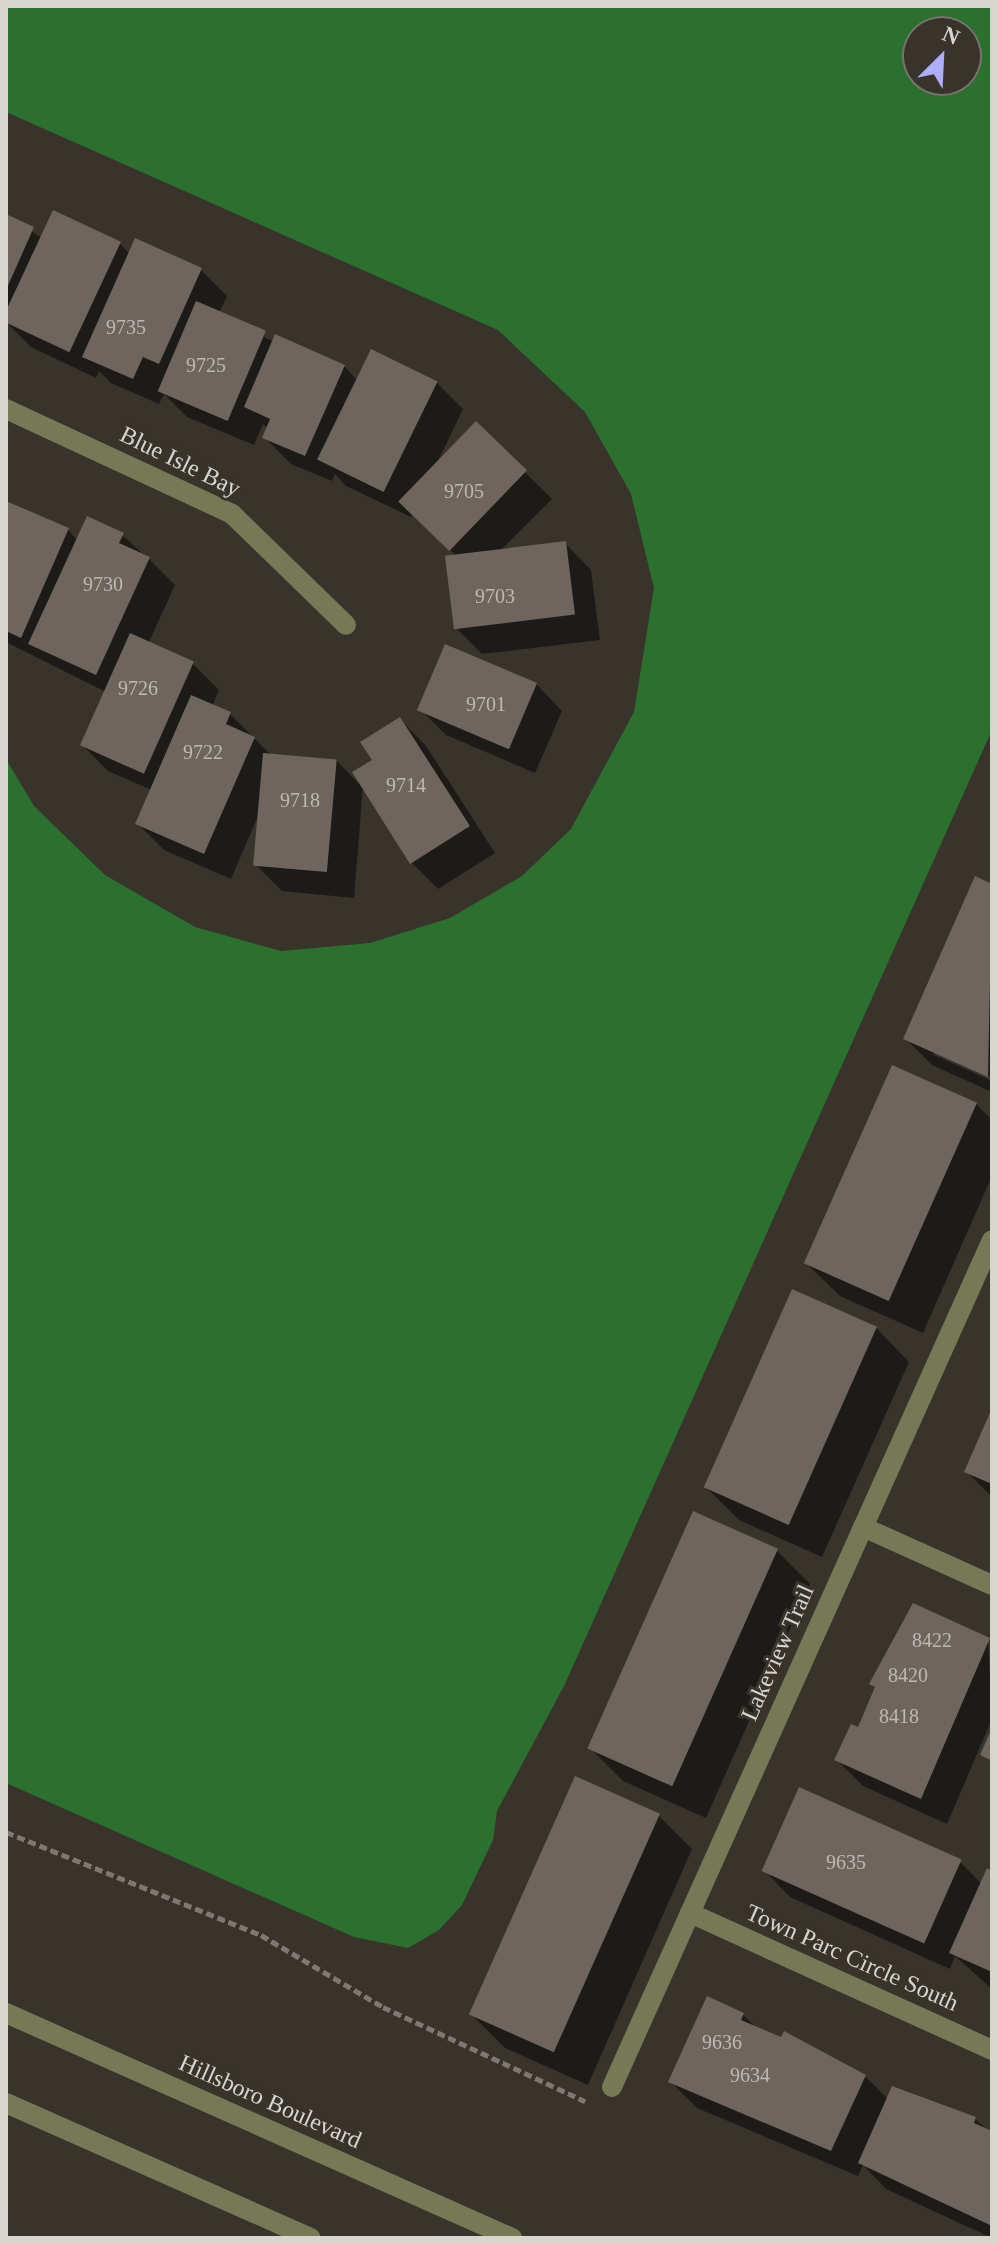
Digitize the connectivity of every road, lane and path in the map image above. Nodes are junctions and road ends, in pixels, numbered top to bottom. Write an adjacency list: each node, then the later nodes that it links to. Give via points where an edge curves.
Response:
1 (6, 409): 2 (street, Blue Isle Bay, via 232,514)
2 (346, 625)
3 (992, 1240): 4 (street, Lakeview Trail)
4 (863, 1527): 5 (street); 7 (street, Lakeview Trail)
5 (992, 1585)
6 (6, 1832): 10 (path, via 261,1935 383,2007 597,2106)
7 (690, 1913): 9 (street, Town Parc Circle South); 10 (street, Lakeview Trail)
8 (6, 2013): 13 (street, Hillsboro Boulevard)
9 (992, 2050)
10 (612, 2087)
11 (6, 2103): 12 (street)
12 (310, 2238)
13 (512, 2238)

